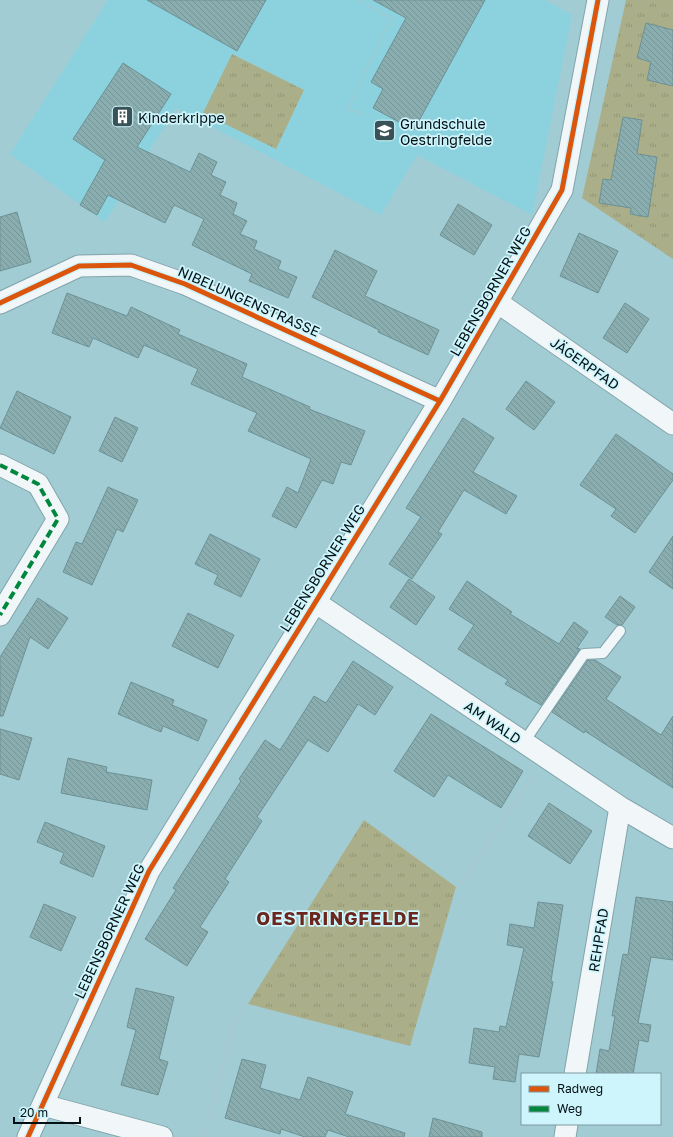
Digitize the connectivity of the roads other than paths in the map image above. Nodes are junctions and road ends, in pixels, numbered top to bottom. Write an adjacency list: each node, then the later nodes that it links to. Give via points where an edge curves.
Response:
1 (598, 0): 2 (street, LEBENSBORNER WEG, via 562,190)
2 (497, 302): 4 (street, LEBENSBORNER WEG); 5 (street, JÄGERPFAD)
3 (0, 303): 4 (street, NIBELUNGENSTRASSE, via 79,266 131,265 185,284)
4 (440, 401): 7 (street, LEBENSBORNER WEG)
5 (673, 424)
6 (0, 465): 8 (street, via 38,484 58,519)
7 (315, 602): 10 (street, AM WALD); 14 (street, LEBENSBORNER WEG, via 149,871)
8 (0, 615)
9 (620, 631): 10 (lane, via 603,653 584,654)
10 (524, 742): 11 (street, AM WALD)
11 (620, 807): 12 (street, AM WALD); 13 (street, REHPFAD)
12 (673, 838)
13 (575, 1073)
14 (42, 1105): 16 (street, LEBENSBORNER WEG); 17 (street)
15 (567, 1125): 18 (street)
16 (28, 1137)
17 (162, 1137)
18 (565, 1137)

